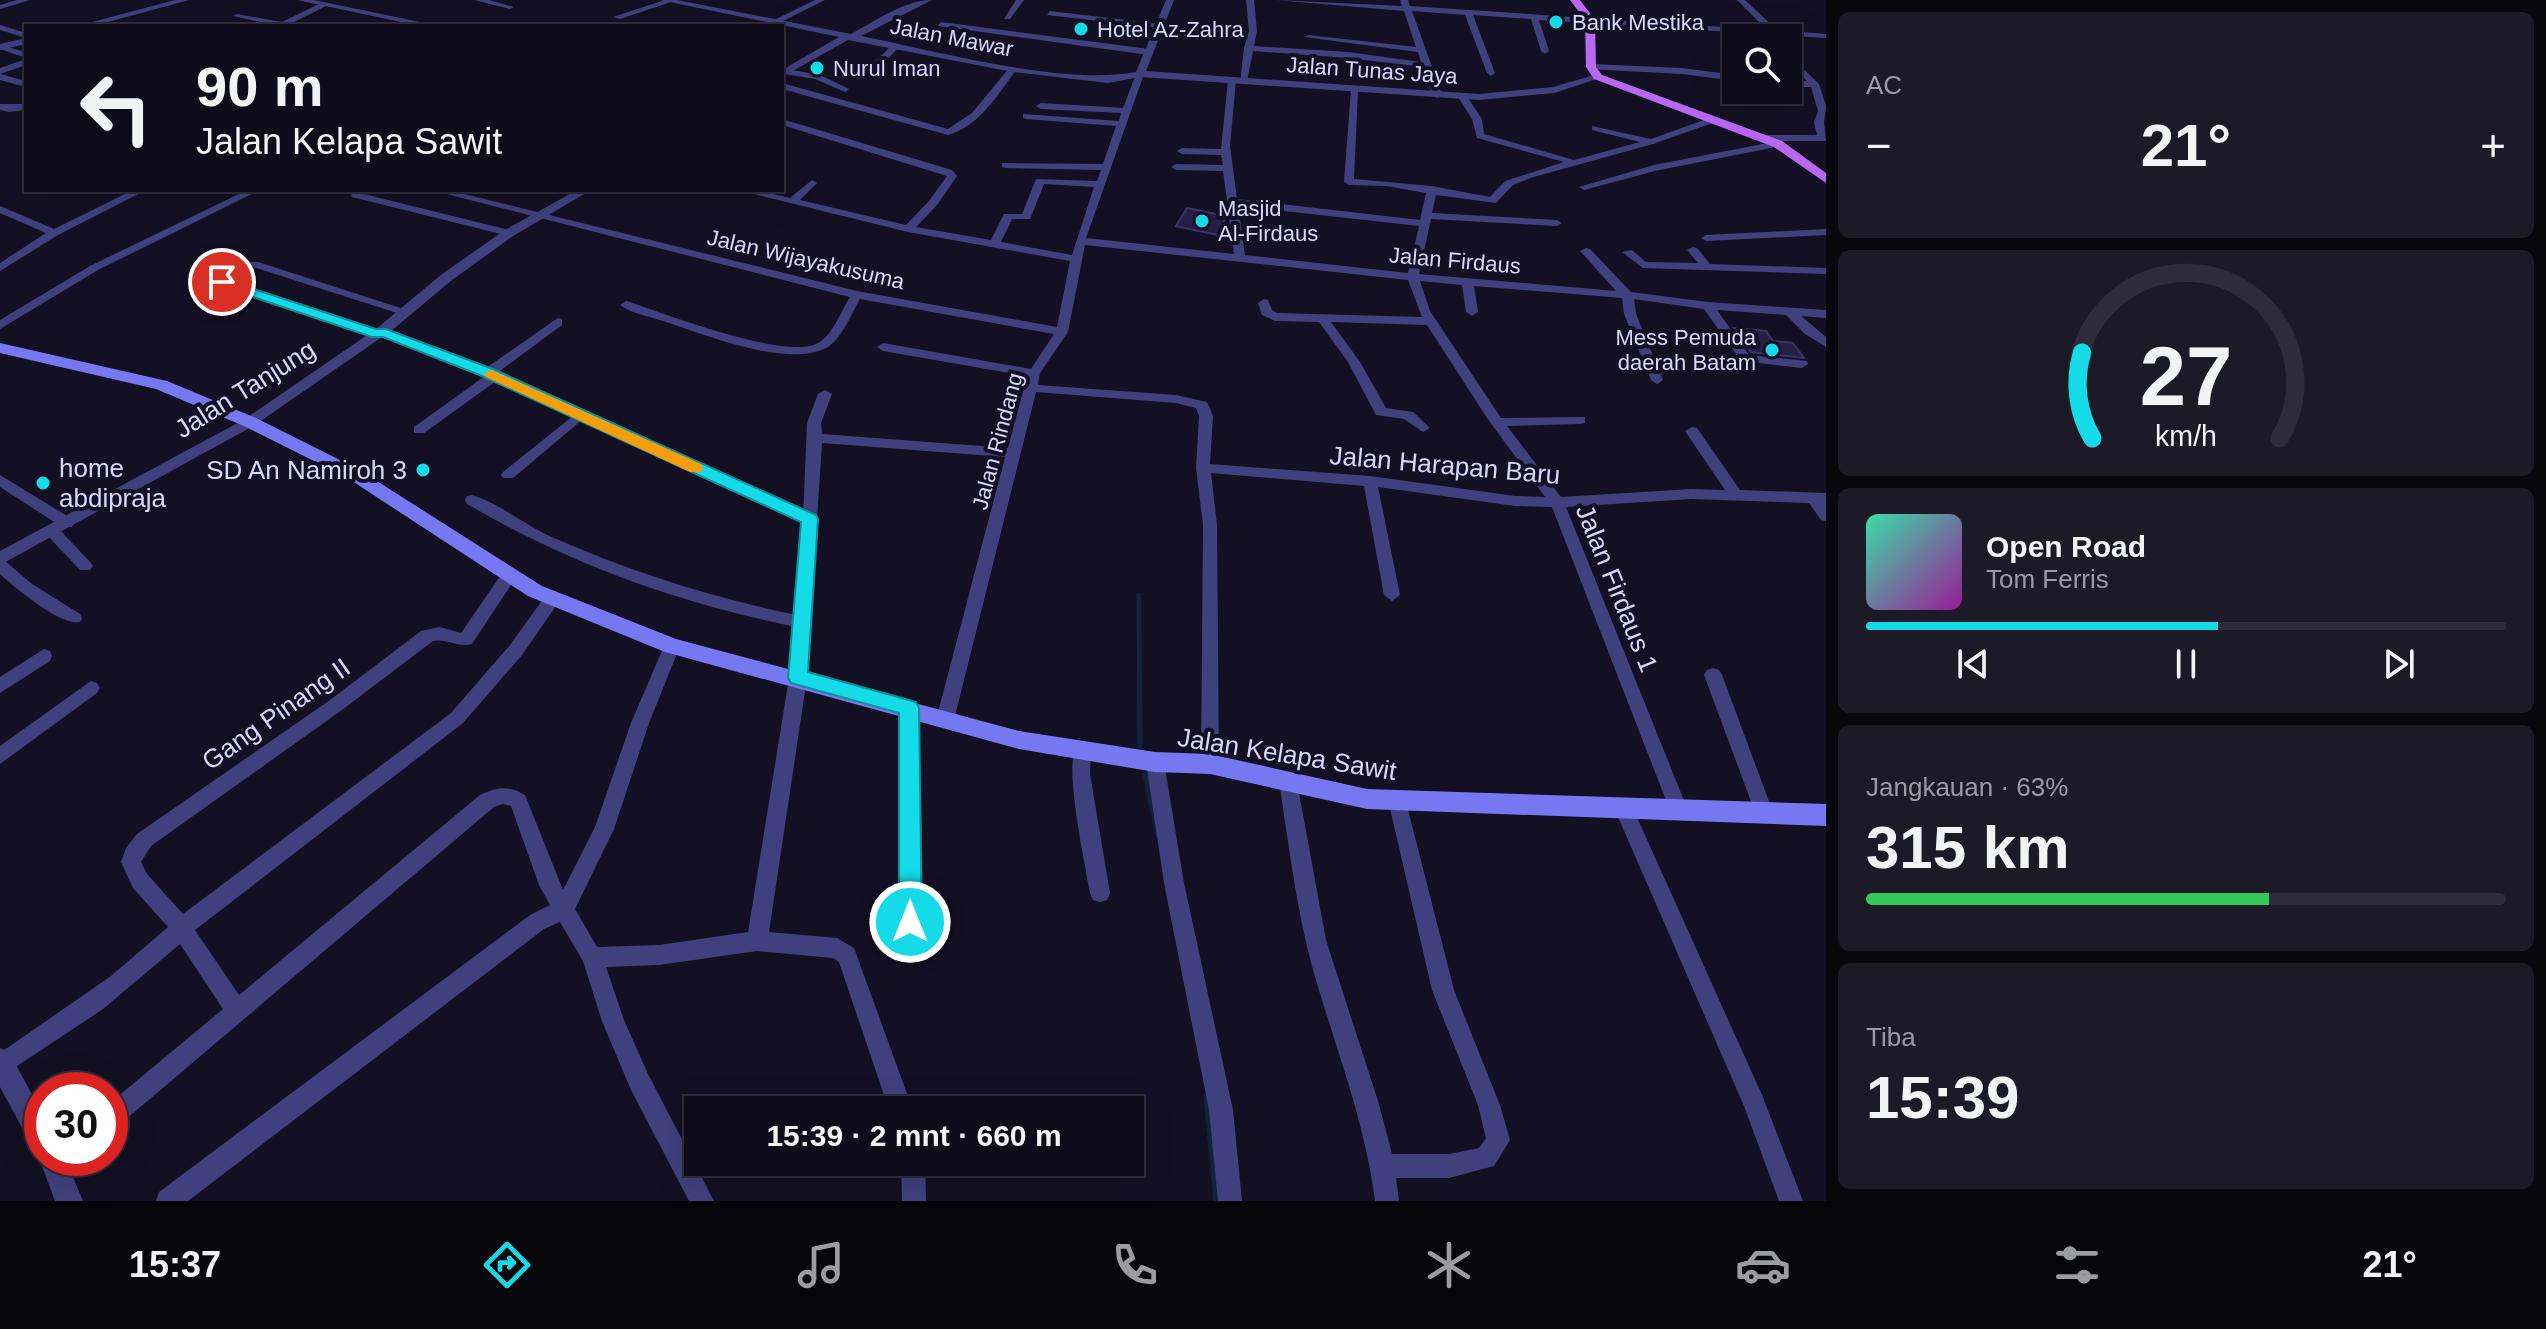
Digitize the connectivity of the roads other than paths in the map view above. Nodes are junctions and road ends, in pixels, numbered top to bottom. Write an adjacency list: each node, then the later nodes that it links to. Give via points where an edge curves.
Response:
1 (26, 0): 17 (street)
2 (185, 0): 28 (street)
3 (301, 0): 16 (street)
4 (374, 0): 19 (street)
5 (478, 0): 18 (street)
6 (669, 0): 23 (street); 27 (street, Jalan Mawar)
7 (821, 0): 27 (street)
8 (1020, 0): 24 (street)
9 (1170, 0): 34 (street, Jalan Rindang)
10 (1250, 0): 45 (street, via 1253,31)
11 (1279, 0): 15 (street)
12 (1575, 0): 26 (main road)
13 (1741, 0): 33 (street)
14 (921, 1): 41 (street)
15 (1405, 4): 21 (street); 46 (street)
16 (324, 5): 19 (street); 30 (street)
17 (0, 7)
18 (510, 7)
19 (352, 10): 31 (street)
20 (1053, 10): 34 (street, via 1046,20 1099,27 1110,20)
21 (1468, 12): 25 (street); 57 (street)
22 (237, 16): 29 (street)
23 (617, 17)
24 (1007, 17)
25 (1535, 18): 26 (street); 47 (street)
26 (1590, 20): 36 (street); 55 (main road)
27 (776, 21): 41 (street, Jalan Mawar)
28 (90, 24)
29 (280, 24)
30 (287, 24)
31 (424, 24)
32 (941, 24): 48 (street)
33 (1761, 24)
34 (1160, 26): 48 (street, Jalan Rindang)
35 (0, 27): 39 (street)
36 (1722, 30)
37 (1802, 35): 38 (street)
38 (1826, 36)
39 (24, 37)
40 (1308, 37): 46 (street)
41 (849, 38): 44 (street, Jalan Mawar); 56 (street)
42 (24, 39): 43 (street)
43 (1, 47): 49 (street)
44 (895, 47): 51 (street, via 879,62); 53 (street, Jalan Mawar)
45 (1248, 48): 52 (street); 61 (street)
46 (1420, 50): 52 (street)
47 (1545, 51)
48 (1149, 52): 59 (street, Jalan Rindang)
49 (24, 54)
50 (24, 63): 58 (street)
51 (868, 63)
52 (1426, 65): 67 (street)
53 (1013, 69): 59 (street, Jalan Mawar, via 1108,80); 64 (street, via 991,99 958,130 948,132)
54 (1802, 69): 62 (street)
55 (1595, 72): 60 (street); 68 (street, Jalan Tunas Jaya, via 1527,95); 74 (main road)
56 (784, 73): 65 (street, via 817,77)
57 (1491, 73)
58 (0, 74): 63 (street)
59 (1140, 74): 61 (street, Jalan Tunas Jaya); 73 (street, Jalan Rindang)
60 (1722, 76)
61 (1237, 80): 66 (street, Jalan Tunas Jaya); 82 (street)
62 (1818, 82): 78 (street)
63 (24, 83)
64 (784, 87)
65 (845, 89)
66 (1354, 91): 67 (street, Jalan Tunas Jaya); 93 (street, via 1349,182)
67 (1437, 95): 68 (street, Jalan Tunas Jaya)
68 (1463, 97): 83 (street, via 1477,119 1477,135)
69 (1041, 106): 73 (street)
70 (0, 107): 71 (street)
71 (24, 107)
72 (1026, 116): 73 (street)
73 (1125, 118): 85 (street, Jalan Rindang)
74 (1715, 119): 77 (main road); 79 (street)
75 (784, 123): 107 (street, via 948,172 952,176 942,191)
76 (1595, 128): 79 (street)
77 (1763, 138): 78 (street); 80 (main road)
78 (1824, 138)
79 (1650, 142): 83 (street)
80 (1778, 144): 88 (street); 89 (main road)
81 (1182, 151): 82 (street)
82 (1226, 152): 87 (street)
83 (1577, 160): 88 (street); 93 (street, via 1509,183 1492,201)
84 (1006, 165): 85 (street)
85 (1108, 167): 91 (street, Jalan Rindang)
86 (1176, 167): 87 (street)
87 (1227, 168): 101 (street)
88 (1613, 178): 92 (street)
89 (1826, 179)
90 (812, 183): 100 (street)
91 (1102, 184): 113 (street, Jalan Rindang); 114 (street, via 1040,181 1026,217 1008,216)
92 (1584, 187)
93 (1432, 189): 104 (street)
94 (137, 192): 109 (street)
95 (251, 192): 139 (street, via 94,268)
96 (445, 192): 103 (street, Jalan Wijayakusuma)
97 (582, 192): 103 (street, Jalan Tanjung)
98 (751, 192): 100 (street)
99 (356, 195): 110 (street)
100 (792, 202): 107 (street)
101 (1234, 202): 104 (street); 118 (street)
102 (0, 209): 109 (street)
103 (543, 214): 110 (street, Jalan Tanjung); 127 (street, Jalan Wijayakusuma)
104 (1426, 220): 105 (street); 125 (street)
105 (1557, 223)
106 (1769, 224): 111 (street)
107 (908, 229): 114 (street)
108 (1826, 232): 111 (street)
109 (54, 233): 122 (street)
110 (509, 233): 132 (street, Jalan Tanjung)
111 (1780, 234): 112 (street)
112 (1706, 238)
113 (1080, 241): 118 (street, Jalan Firdaus); 119 (street, Jalan Rindang)
114 (994, 246): 119 (street)
115 (1693, 250): 121 (street)
116 (1586, 251): 128 (street)
117 (1628, 252): 121 (street, via 1643,265)
118 (1240, 258): 125 (street, Jalan Firdaus)
119 (1077, 259): 140 (street, Jalan Rindang)
120 (254, 264): 132 (street)
121 (1707, 267): 123 (street)
122 (0, 268)
123 (1826, 271)
124 (197, 274): 141 (street)
125 (1413, 277): 126 (street, Jalan Firdaus); 137 (street, Jalan Firdaus 1)
126 (1467, 281): 128 (street, Jalan Firdaus); 133 (street)
127 (857, 295): 130 (street, via 823,346 803,353 760,347); 140 (street, Jalan Wijayakusuma)
128 (1627, 295): 131 (street, Jalan Firdaus); 148 (street)
129 (1264, 303): 136 (street, via 1275,317)
130 (626, 305)
131 (1708, 306): 134 (street, Jalan Firdaus); 145 (street, via 1745,358)
132 (404, 311): 141 (street, Jalan Tanjung)
133 (1472, 312)
134 (1790, 312): 135 (street, Jalan Firdaus); 142 (street)
135 (1826, 314)
136 (1323, 319): 137 (street); 155 (street, via 1381,412 1408,415)
137 (1430, 321): 154 (street, Jalan Firdaus 1)
138 (558, 322): 147 (street)
139 (0, 325)
140 (1062, 332): 146 (street, Jalan Rindang)
141 (379, 333): 147 (street); 153 (street, Jalan Tanjung)
142 (1826, 343)
143 (883, 347): 146 (street)
144 (0, 348): 153 (main road, Jalan Kelapa Sawit, via 161,385)
145 (1802, 364)
146 (1034, 373): 149 (street, Jalan Rindang)
147 (491, 374): 151 (street); 156 (street)
148 (1657, 380)
149 (1030, 388): 159 (street, Jalan Rindang); 160 (street, via 1202,405)
150 (825, 394): 158 (street, via 816,411)
151 (578, 416): 161 (street); 169 (street)
152 (1580, 420): 154 (street)
153 (250, 422): 170 (street, Jalan Tanjung); 174 (main road, Jalan Kelapa Sawit, via 352,473)
154 (1497, 422): 167 (street, Jalan Firdaus 1)
155 (1423, 428)
156 (419, 430)
157 (1692, 431): 164 (street)
158 (815, 438): 159 (street); 169 (street)
159 (1012, 453): 186 (street, Jalan Rindang)
160 (1203, 468): 163 (street, Jalan Harapan Baru); 190 (street, via 1210,525)
161 (508, 475)
162 (0, 480): 170 (street)
163 (1370, 481): 167 (street, Jalan Harapan Baru); 175 (street)
164 (1736, 495): 165 (street, Jalan Harapan Baru); 167 (street, Jalan Harapan Baru)
165 (1820, 498): 168 (street)
166 (472, 500): 178 (street, via 545,541 664,586)
167 (1557, 502): 193 (street, Jalan Firdaus 1)
168 (1826, 516)
169 (810, 519): 178 (street)
170 (59, 527): 171 (street, Jalan Tanjung); 173 (street)
171 (0, 559)
172 (0, 565): 177 (street)
173 (85, 566)
174 (511, 573): 176 (main road, Jalan Kelapa Sawit); 200 (street, Gang Pinang II, via 466,639 438,631 427,636 144,840 131,862 140,881)
175 (1392, 595)
176 (552, 599): 179 (main road, Jalan Kelapa Sawit); 200 (street, via 457,718)
177 (74, 618)
178 (802, 622): 182 (street)
179 (672, 646): 182 (main road, Jalan Kelapa Sawit); 198 (street, via 604,829)
180 (44, 656): 183 (street)
181 (1713, 675): 195 (street)
182 (798, 678): 185 (main road, Jalan Kelapa Sawit); 201 (street)
183 (0, 686)
184 (91, 688): 188 (street)
185 (909, 708): 186 (main road, Jalan Kelapa Sawit); 199 (street)
186 (945, 720): 187 (main road, Jalan Kelapa Sawit)
187 (1082, 750): 189 (main road, Jalan Kelapa Sawit); 197 (street)
188 (0, 756)
189 (1155, 762): 190 (main road, Jalan Kelapa Sawit); 215 (street, via 1221,1110)
190 (1210, 764): 191 (main road, Jalan Kelapa Sawit)
191 (1288, 782): 192 (main road, Jalan Kelapa Sawit); 208 (street, via 1316,940)
192 (1397, 800): 194 (main road, Jalan Kelapa Sawit); 208 (street, via 1443,990 1498,1140 1486,1158 1449,1166)
193 (1678, 808): 194 (main road, Jalan Kelapa Sawit); 195 (main road, Jalan Kelapa Sawit)
194 (1624, 810): 217 (street, via 1754,1103)
195 (1764, 812): 196 (main road, Jalan Kelapa Sawit)
196 (1826, 815)
197 (1100, 893)
198 (564, 909): 202 (street); 203 (street, via 549,885 518,801 499,795); 212 (street, via 537,922)
199 (910, 922)
200 (182, 928): 203 (street); 204 (street, via 90,1006)
201 (757, 941): 202 (street, via 659,955); 205 (street, via 837,948 847,955)
202 (592, 957): 213 (street, via 656,1116)
203 (237, 1011): 206 (street)
204 (1, 1063): 207 (street)
205 (896, 1096)
206 (128, 1103)
207 (24, 1106)
208 (1384, 1166): 216 (street)
209 (62, 1176): 211 (street)
210 (913, 1176): 214 (street)
211 (69, 1201)
212 (168, 1201)
213 (702, 1201)
214 (914, 1201)
215 (1230, 1201)
216 (1387, 1201)
217 (1791, 1201)

